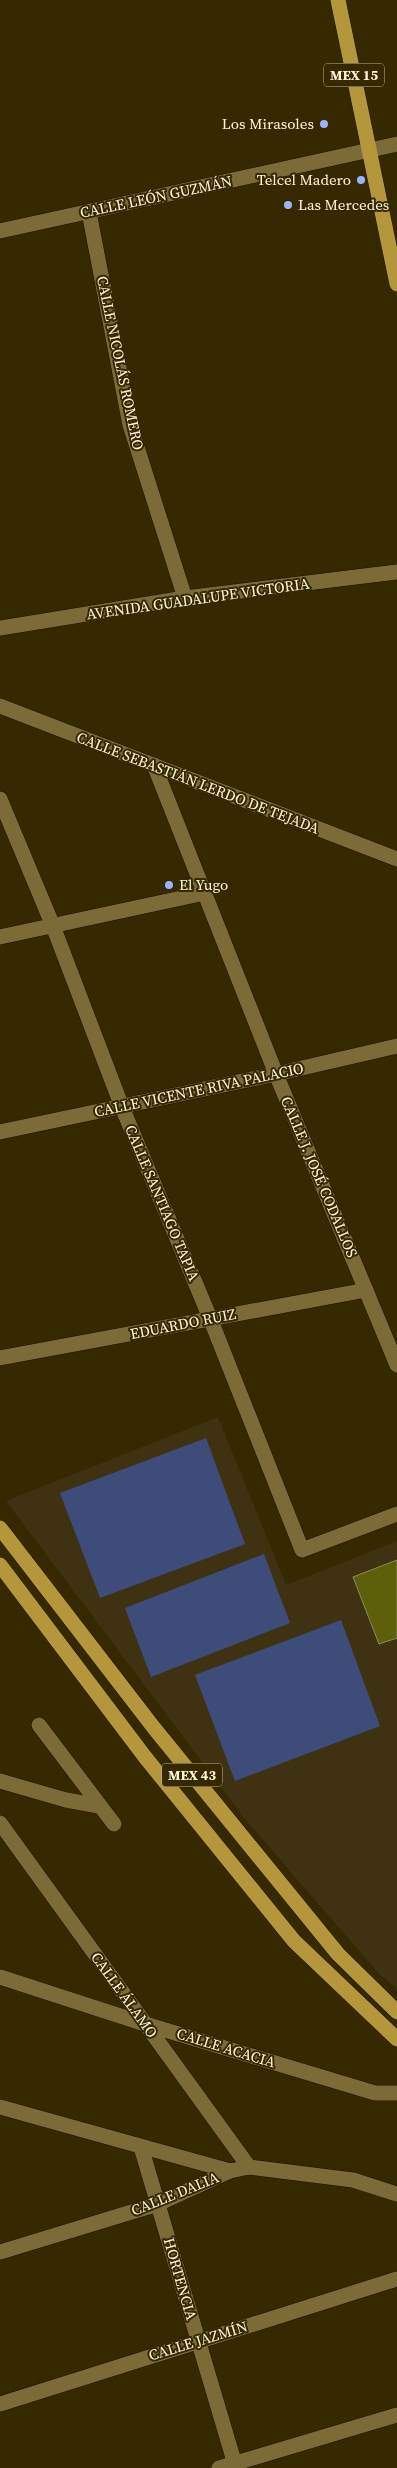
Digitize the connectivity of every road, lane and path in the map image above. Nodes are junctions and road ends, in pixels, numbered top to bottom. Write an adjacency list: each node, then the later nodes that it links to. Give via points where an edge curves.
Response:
1 (338, 0): 3 (main road, MEX 15)
2 (397, 144): 3 (street, CALLE LEÓN GUZMÁN)
3 (370, 150): 4 (street, CALLE LEÓN GUZMÁN); 6 (main road, MEX 15)
4 (89, 212): 5 (street, CALLE LEÓN GUZMÁN); 8 (street, CALLE NICOLÁS ROMERO, via 130,425)
5 (0, 231)
6 (397, 284)
7 (397, 572): 8 (street, AVENIDA GUADALUPE VICTORIA)
8 (186, 598): 9 (street, AVENIDA GUADALUPE VICTORIA)
9 (0, 628)
10 (0, 706): 11 (street, CALLE SEBASTIÁN LERDO DE TEJADA)
11 (154, 765): 13 (street, CALLE SEBASTIÁN LERDO DE TEJADA); 14 (street, CALLE J. JOSÉ CODALLOS)
12 (0, 799): 15 (street, CALLE SANTIAGO TAPIA)
13 (397, 859)
14 (205, 893): 15 (street); 18 (street, CALLE J. JOSÉ CODALLOS)
15 (53, 926): 16 (street); 19 (street, CALLE SANTIAGO TAPIA)
16 (0, 938)
17 (397, 1046): 18 (street, CALLE VICENTE RIVA PALACIO)
18 (276, 1074): 19 (street, CALLE VICENTE RIVA PALACIO); 21 (street, CALLE J. JOSÉ CODALLOS)
19 (122, 1107): 20 (street, CALLE VICENTE RIVA PALACIO); 22 (street, CALLE SANTIAGO TAPIA)
20 (0, 1132)
21 (366, 1290): 22 (street, EDUARDO RUIZ); 24 (street, CALLE J. JOSÉ CODALLOS)
22 (210, 1318): 23 (street, EDUARDO RUIZ); 25 (street, CALLE SANTIAGO TAPIA, via 302,1550)
23 (0, 1358)
24 (397, 1365)
25 (397, 1514)
26 (0, 1528): 34 (main road, MEX 43, via 154,1728 338,1954)
27 (0, 1565): 36 (main road, MEX 43, via 145,1757 294,1941)
28 (39, 1725): 30 (street)
29 (0, 1781): 30 (street)
30 (98, 1806): 32 (street)
31 (0, 1823): 35 (street, CALLE ÁLAMO)
32 (114, 1824)
33 (0, 1977): 35 (street, CALLE ACACIA)
34 (397, 2012)
35 (145, 2024): 37 (street, CALLE ACACIA, via 375,2093); 40 (street, CALLE ÁLAMO)
36 (397, 2039)
37 (397, 2092)
38 (0, 2107): 39 (street)
39 (141, 2147): 41 (street); 43 (street, HORTENCIA)
40 (248, 2166): 41 (street, CALLE DALIA); 42 (street, CALLE DALIA, via 353,2180)
41 (230, 2171): 43 (street, CALLE DALIA)
42 (397, 2194)
43 (158, 2204): 44 (street, CALLE DALIA); 46 (street, HORTENCIA)
44 (0, 2252)
45 (397, 2279): 46 (street, CALLE JAZMÍN)
46 (198, 2341): 47 (street, CALLE JAZMÍN); 49 (street, HORTENCIA)
47 (0, 2404)
48 (397, 2415): 49 (street)
49 (235, 2466): 50 (street)
50 (220, 2468)

